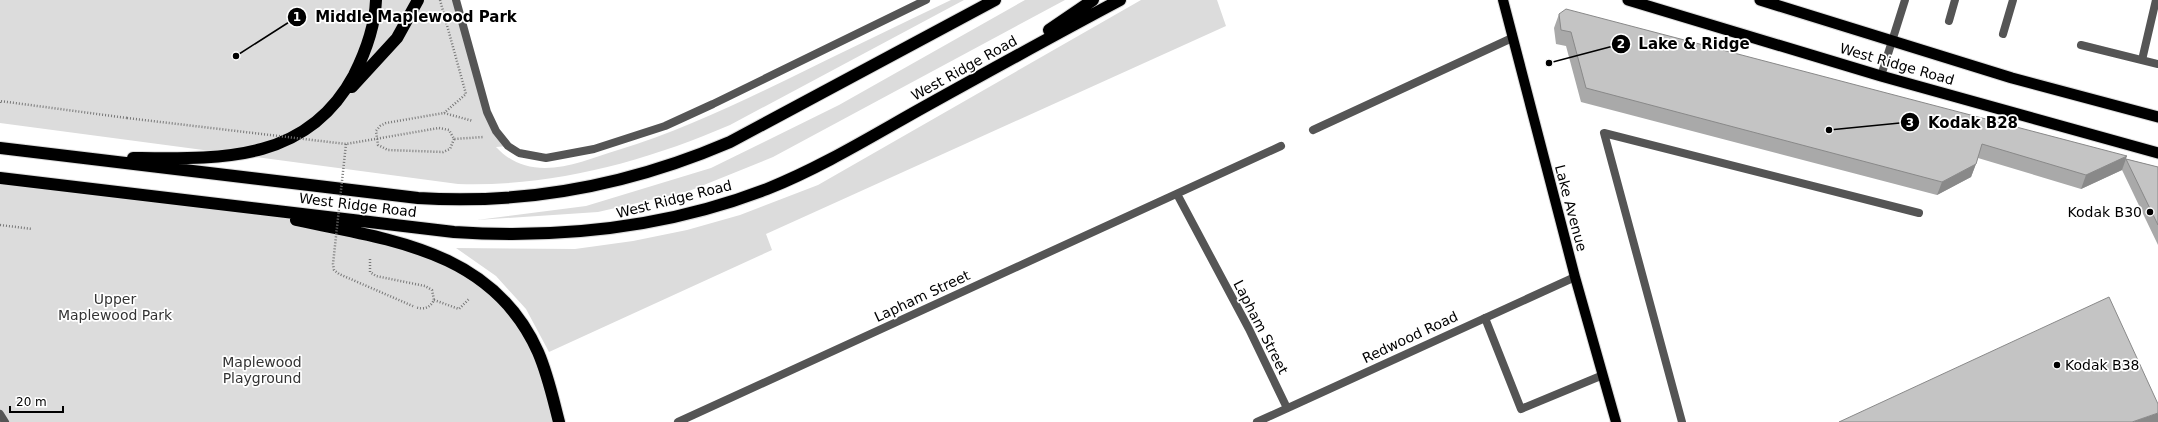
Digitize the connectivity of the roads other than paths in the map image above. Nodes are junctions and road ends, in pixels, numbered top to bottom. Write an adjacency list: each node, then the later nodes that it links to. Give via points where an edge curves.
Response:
1 (376, 0): 24 (highway, via 374,24 363,57)
2 (418, 0): 24 (highway, via 408,22 391,47)
3 (456, 0): 4 (street, via 489,119 503,141 513,149 525,155 546,158 613,144 665,126)
4 (926, 0)
5 (995, 0): 30 (highway, West Ridge Road, via 730,142 640,176 570,191 482,200 418,198)
6 (1093, 0): 22 (highway)
7 (1120, 0): 22 (highway, West Ridge Road)
8 (1503, 0): 17 (main road, Lake Avenue)
9 (1628, 0): 23 (highway, West Ridge Road)
10 (1760, 0): 18 (highway, West Ridge Road)
11 (1905, 0): 18 (street)
12 (1955, 0): 15 (street)
13 (2013, 0): 16 (street)
14 (2153, 1): 20 (street)
15 (1949, 20)
16 (2003, 34)
17 (1512, 38): 26 (street); 35 (main road, Lake Avenue)
18 (1893, 41): 23 (street); 25 (highway, West Ridge Road, via 2012,78)
19 (2081, 45): 20 (street)
20 (2142, 60): 21 (street)
21 (2158, 64)
22 (990, 70): 33 (highway, West Ridge Road, via 796,176 736,200 638,225 549,234 485,234)
23 (1881, 76): 29 (highway, West Ridge Road)
24 (328, 112): 30 (highway, via 290,139 258,152 235,156 164,158)
25 (2158, 117)
26 (1313, 130)
27 (1282, 146): 32 (street, Lapham Street)
28 (0, 148): 30 (highway)
29 (2158, 152)
30 (49, 154)
31 (0, 178): 33 (highway, West Ridge Road)
32 (1177, 194): 38 (street, Lapham Street, via 1246,322); 42 (street, Lapham Street)
33 (199, 201): 41 (highway, via 386,239 434,254 461,268 492,290 522,324 543,364)
34 (1920, 213): 45 (street, via 1604,133)
35 (1574, 277): 36 (street, Redwood Road); 37 (main road, Lake Avenue)
36 (1485, 318): 37 (street, via 1521,409); 38 (street, Redwood Road)
37 (1603, 375): 44 (main road, Lake Avenue)
38 (1287, 408): 43 (street, Redwood Road)
39 (0, 414): 40 (street)
40 (5, 422)
41 (559, 422)
42 (678, 422)
43 (1257, 422)
44 (1615, 422)
45 (1682, 422)

